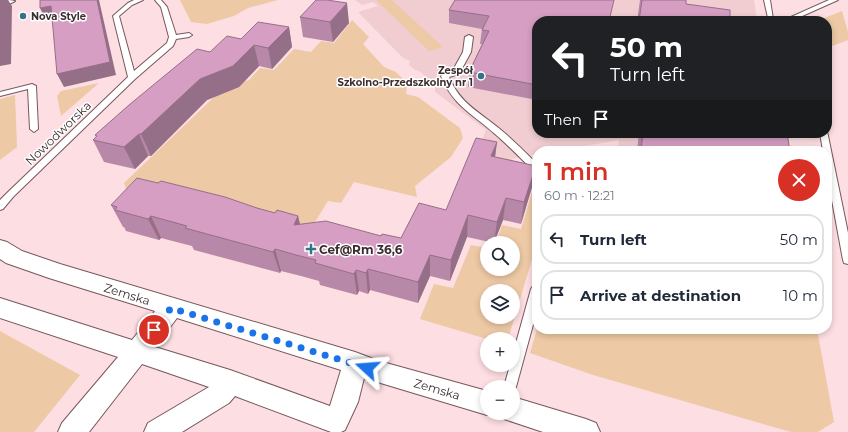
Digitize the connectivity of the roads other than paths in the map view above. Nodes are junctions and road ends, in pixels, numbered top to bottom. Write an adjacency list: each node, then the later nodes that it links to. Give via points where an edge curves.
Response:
1 (140, 0): 12 (lane, via 130,4 116,16)
2 (158, 0): 10 (lane, via 164,7)
3 (767, 0): 7 (lane)
4 (835, 0): 8 (lane)
5 (12, 1): 6 (lane)
6 (0, 7)
7 (771, 16)
8 (797, 16)
9 (189, 35): 10 (lane)
10 (173, 37): 12 (lane, Nowodworska, via 170,44)
11 (469, 38): 15 (lane, via 467,52 456,72 445,76 450,90 460,103 492,127)
12 (132, 77): 17 (lane, Nowodworska)
13 (0, 94): 14 (lane, via 32,86)
14 (34, 129)
15 (532, 164)
16 (832, 175): 19 (lane)
17 (0, 207)
18 (0, 248): 22 (street, Zemska, via 33,264)
19 (848, 260)
20 (532, 307): 25 (lane)
21 (0, 308): 23 (street)
22 (171, 308): 23 (street); 24 (street, Zemska)
23 (136, 353): 26 (street); 30 (street)
24 (355, 363): 27 (street, Zemska); 29 (street, via 345,402)
25 (512, 380)
26 (230, 382): 29 (street); 31 (street, via 220,394)
27 (480, 401)
28 (520, 412): 32 (street)
29 (333, 426)
30 (72, 432)
31 (158, 432)
32 (586, 432)

